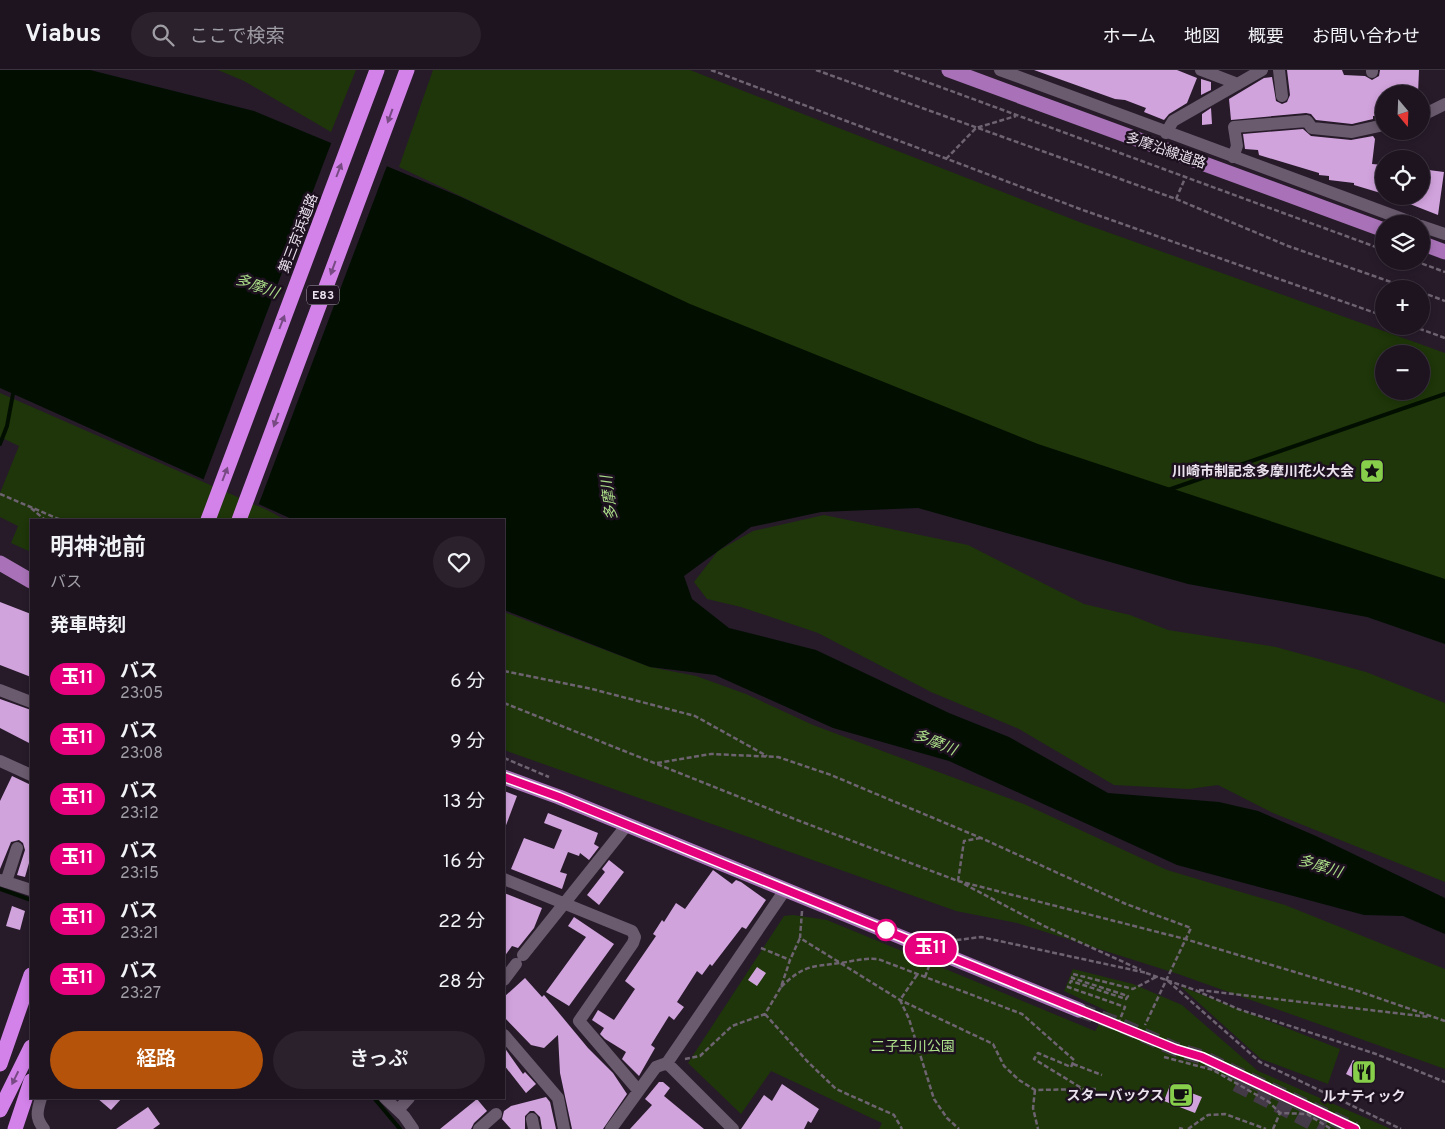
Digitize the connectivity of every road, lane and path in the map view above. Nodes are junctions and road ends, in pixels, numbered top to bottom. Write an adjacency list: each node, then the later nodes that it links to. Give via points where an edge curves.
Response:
1 (377, 70): 43 (highway, 第三京浜道路 / E83, one-way to 1)
2 (407, 70): 44 (highway, E83, one-way to 44)
3 (711, 70): 21 (path)
4 (816, 70): 18 (path)
5 (894, 70): 16 (path)
6 (948, 70): 25 (main road, 多摩沿線道路)
7 (1000, 70): 11 (street)
8 (1201, 70): 12 (street)
9 (1262, 70): 12 (street)
10 (1279, 70): 13 (street)
11 (1032, 76): 19 (street)
12 (1238, 84): 19 (street, via 1173,121)
13 (1282, 96)
14 (1445, 104): 15 (street)
15 (1430, 112)
16 (1017, 115): 18 (path); 22 (path)
17 (1375, 127): 20 (street, via 1352,132 1312,128 1307,121 1234,127 1236,146)
18 (976, 128): 21 (path); 23 (path)
19 (1166, 133): 20 (street)
20 (1233, 157): 24 (street)
21 (945, 159): 36 (path)
22 (1186, 176): 23 (path); 29 (path)
23 (1176, 199): 33 (path, via 1288,246)
24 (1391, 215)
25 (1375, 227)
26 (1430, 229): 27 (street)
27 (1445, 234)
28 (1430, 246): 30 (main road)
29 (1375, 247)
30 (1445, 252)
31 (1430, 266): 32 (path)
32 (1445, 272)
33 (1385, 280)
34 (1430, 295): 35 (path)
35 (1445, 301)
36 (1375, 313)
37 (1430, 333): 38 (path)
38 (1445, 338)
39 (0, 494): 40 (path)
40 (29, 506): 41 (path); 42 (path)
41 (44, 519)
42 (59, 519)
43 (208, 519)
44 (239, 519)
45 (0, 562): 46 (main road)
46 (30, 580)
47 (505, 671): 51 (path, via 592,689 695,716)
48 (0, 690): 49 (street)
49 (30, 702)
50 (505, 703): 53 (path)
51 (769, 757): 53 (path, via 711,754); 57 (path, via 778,757 831,775)
52 (0, 760): 54 (street)
53 (656, 763): 61 (path)
54 (30, 775)
55 (505, 777): 56 (main road)
56 (627, 825): 63 (main road); 65 (street)
57 (981, 838): 61 (path, via 964,841); 67 (path, via 1126,904 1191,928)
58 (17, 848): 60 (street)
59 (505, 879): 65 (street)
60 (3, 881): 62 (street)
61 (958, 881): 67 (path); 73 (path, via 1042,925)
62 (30, 890)
63 (785, 890): 64 (main road); 69 (street)
64 (802, 896): 66 (path); 84 (main road)
65 (566, 903): 78 (street); 102 (street, via 632,931 635,937 579,1021)
66 (800, 938): 70 (path); 71 (path)
67 (1185, 939): 79 (path); 86 (path, via 1358,991)
68 (944, 941): 73 (path, via 980,938)
69 (750, 943): 70 (path); 94 (street)
70 (790, 960): 80 (path)
71 (840, 963): 74 (path, via 859,958 878,959); 80 (path, via 818,964 794,975); 83 (path)
72 (929, 966): 76 (path)
73 (1147, 973): 77 (path)
74 (917, 974): 76 (path); 83 (path)
75 (30, 977): 82 (highway)
76 (925, 977): 96 (path, via 1022,1014 1074,1060)
77 (1156, 977): 79 (path); 88 (path, via 1133,989 1073,974 1072,978 1128,996 1126,999 1071,981 1068,987 1125,1007)
78 (505, 979)
79 (1167, 980): 81 (path); 89 (path); 125 (path, via 1260,1062)
80 (781, 987): 85 (path)
81 (1195, 990): 86 (path); 98 (path, via 1238,1009 1376,1054)
82 (24, 991): 90 (highway); 95 (highway)
83 (900, 1000): 103 (path, via 993,1044 1004,1066); 119 (path, via 934,1099 946,1118)
84 (1079, 1010)
85 (765, 1014): 94 (path, via 732,1026 700,1056); 118 (path, via 836,1089 894,1115)
86 (1435, 1018): 87 (path)
87 (1445, 1021)
88 (1118, 1024)
89 (1145, 1025)
90 (0, 1029)
91 (505, 1036): 115 (street, via 558,1098)
92 (30, 1049): 107 (highway, one-way to 107)
93 (1164, 1057): 109 (path, via 1213,1070 1269,1102)
94 (667, 1063): 102 (street, via 656,1068); 117 (street)
95 (0, 1064)
96 (1073, 1064): 97 (path); 100 (path, via 1071,1067 1038,1053 1034,1060)
97 (1102, 1075)
98 (1445, 1082)
99 (30, 1084): 111 (highway)
100 (1083, 1089): 101 (path); 103 (path)
101 (1097, 1089)
102 (638, 1090): 116 (street)
103 (1035, 1090): 120 (path, via 1033,1108)
104 (41, 1099): 112 (street, via 37,1120)
105 (387, 1099): 108 (street)
106 (408, 1099): 108 (street)
107 (0, 1110)
108 (398, 1110): 113 (street)
109 (1280, 1112): 123 (path); 124 (path, via 1307,1114)
110 (496, 1114): 114 (street)
111 (15, 1129)
112 (44, 1129)
113 (413, 1129)
114 (479, 1129)
115 (564, 1129)
116 (611, 1129)
117 (733, 1129)
118 (902, 1129)
119 (959, 1129)
120 (1038, 1129)
121 (1188, 1129): 122 (path, via 1208,1115 1225,1114)
122 (1266, 1129)
123 (1273, 1129)
124 (1331, 1129)
125 (1402, 1129)

